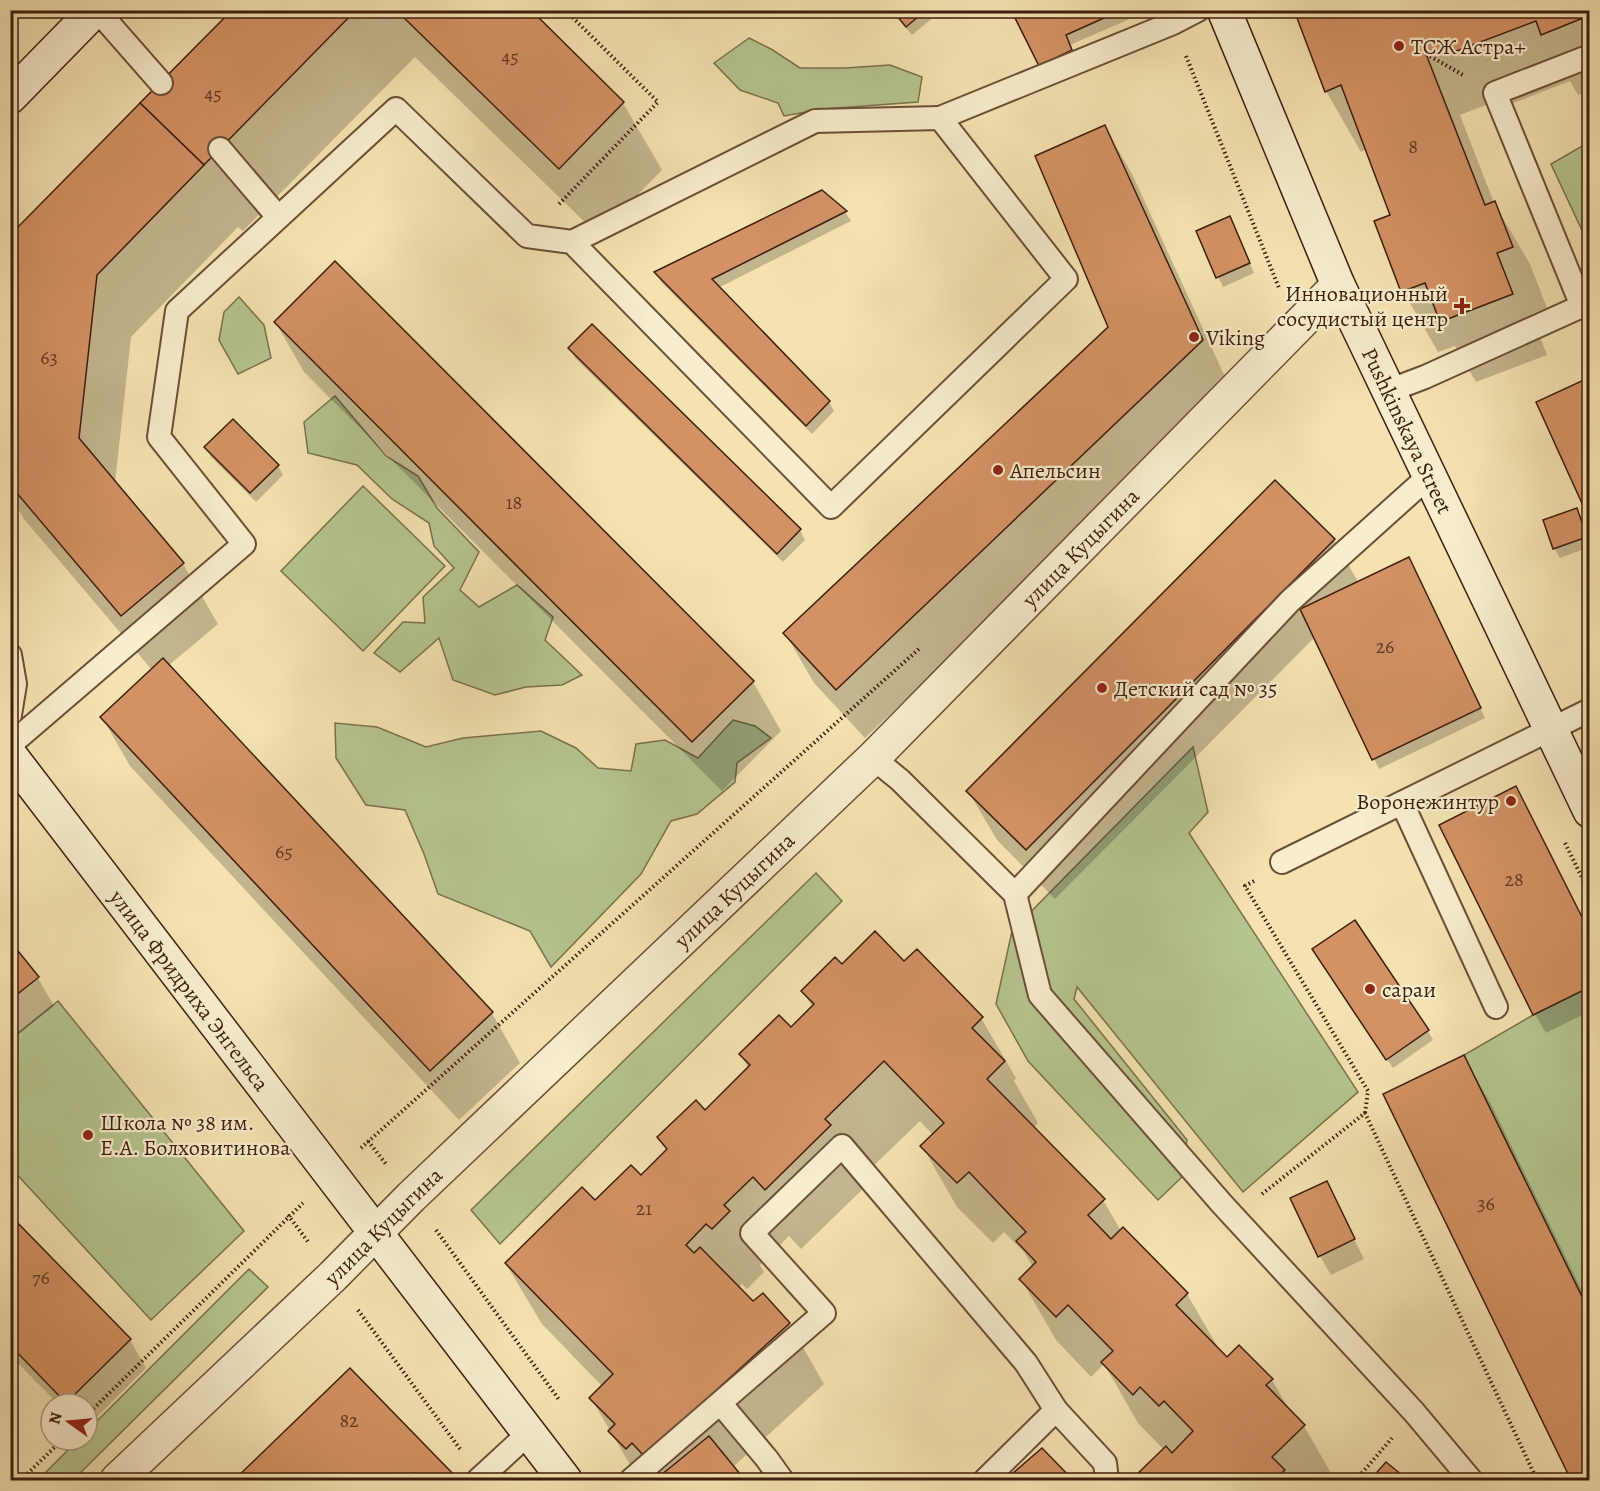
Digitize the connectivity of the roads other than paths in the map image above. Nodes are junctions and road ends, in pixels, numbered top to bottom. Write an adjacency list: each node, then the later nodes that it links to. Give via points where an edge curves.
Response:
1 (96, 10): 5 (lane); 6 (street)
2 (1198, 10): 7 (lane)
3 (1224, 10): 11 (street, Pushkinskaya Street)
4 (1590, 56): 12 (lane, via 1495,93)
5 (161, 83)
6 (10, 97)
7 (940, 118): 10 (lane, via 815,121); 10 (lane, via 1066,279 831,507)
8 (220, 149): 9 (lane)
9 (278, 217): 10 (lane, via 396,109 527,236); 19 (lane, via 177,311 159,437 244,544)
10 (572, 242)
11 (1338, 285): 13 (street, Pushkinskaya Street); 21 (street, улица Куцыгина)
12 (1586, 314): 13 (lane)
13 (1388, 391): 14 (street, Pushkinskaya Street)
14 (1428, 477): 18 (street, Pushkinskaya Street); 25 (lane, via 1290,602)
15 (10, 656): 17 (lane, via 15,684)
16 (1590, 710): 18 (lane)
17 (10, 715)
18 (1550, 729): 22 (lane); 23 (street, Pushkinskaya Street)
19 (10, 745)
20 (10, 755): 27 (street, улица Фридриха Энгельса)
21 (873, 758): 25 (lane); 27 (street, улица Куцыгина)
22 (1402, 803): 24 (lane); 26 (lane)
23 (1590, 811)
24 (1282, 862)
25 (1015, 894): 38 (lane, via 1041,995 1233,1217)
26 (1496, 1007)
27 (375, 1233): 30 (street, улица Фридриха Энгельса); 32 (street, улица Куцыгина)
28 (721, 1404): 29 (lane, via 824,1313 752,1233 842,1146 1026,1363); 34 (lane); 35 (lane)
29 (1056, 1410): 36 (lane); 37 (lane, via 1105,1463)
30 (528, 1434): 31 (lane); 33 (street, улица Фридриха Энгельса)
31 (479, 1479)
32 (117, 1480)
33 (565, 1480)
34 (631, 1480)
35 (782, 1480)
36 (985, 1480)
37 (1107, 1480)
38 (1471, 1480)

